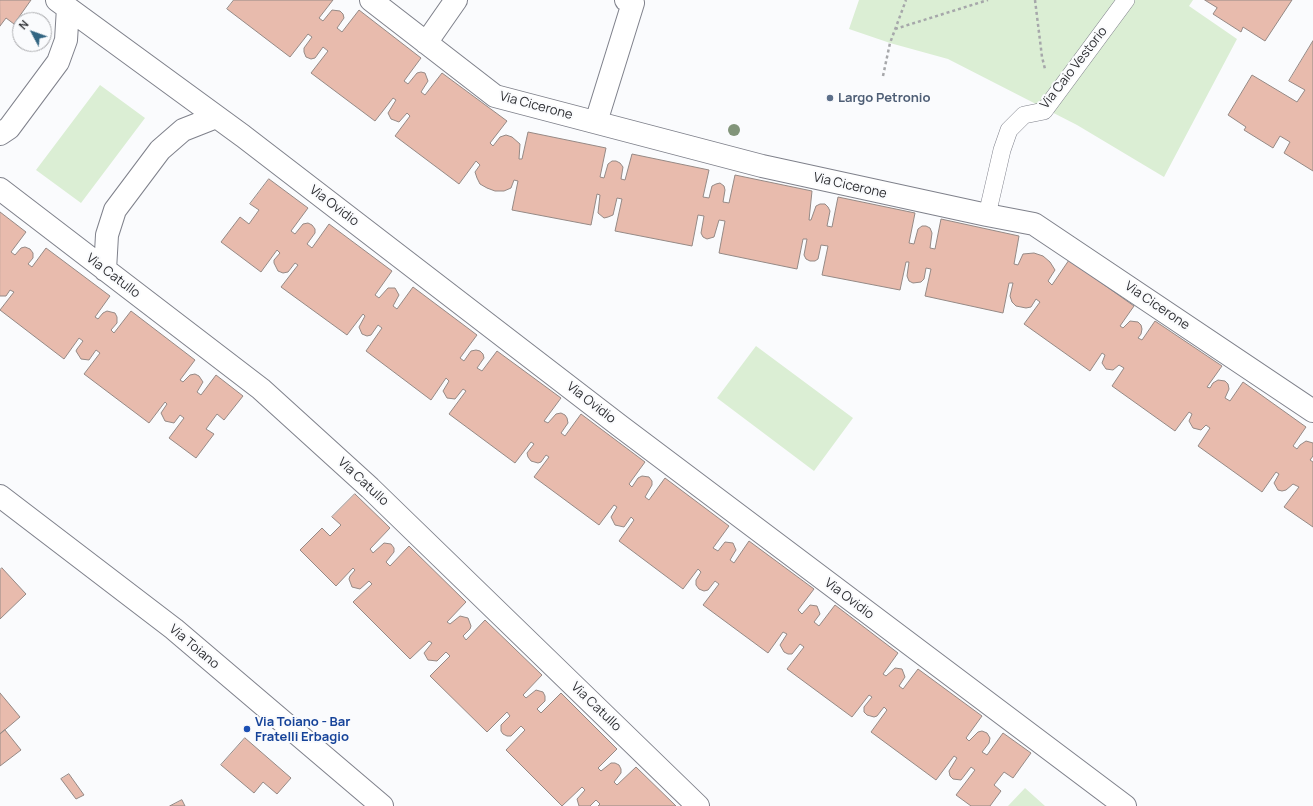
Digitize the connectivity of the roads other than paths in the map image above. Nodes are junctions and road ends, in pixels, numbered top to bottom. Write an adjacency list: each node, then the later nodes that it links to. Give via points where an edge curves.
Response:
1 (371, 0): 6 (street, Via Cicerone)
2 (456, 0): 6 (street)
3 (1126, 0): 11 (lane, Via Caio Vestorio, via 1044,111 1024,115 1009,130)
4 (631, 1): 8 (street)
5 (62, 4): 7 (street, Via Ovidio); 9 (street, via 66,40 58,62 9,128)
6 (426, 43): 8 (street, Via Cicerone, via 495,96)
7 (216, 117): 12 (street, via 183,130 160,150 115,210 107,235); 17 (street, Via Ovidio, via 620,426)
8 (596, 122): 11 (street, Via Cicerone, via 762,166)
9 (0, 134)
10 (0, 189): 12 (street, Via Catullo)
11 (987, 215): 13 (street, Via Cicerone, via 1034,224)
12 (105, 270): 16 (street, Via Catullo, via 261,389 370,488)
13 (1313, 411)
14 (0, 496): 15 (street, Via Toiano, via 174,629)
15 (369, 802)
16 (698, 806)
17 (1125, 806)

